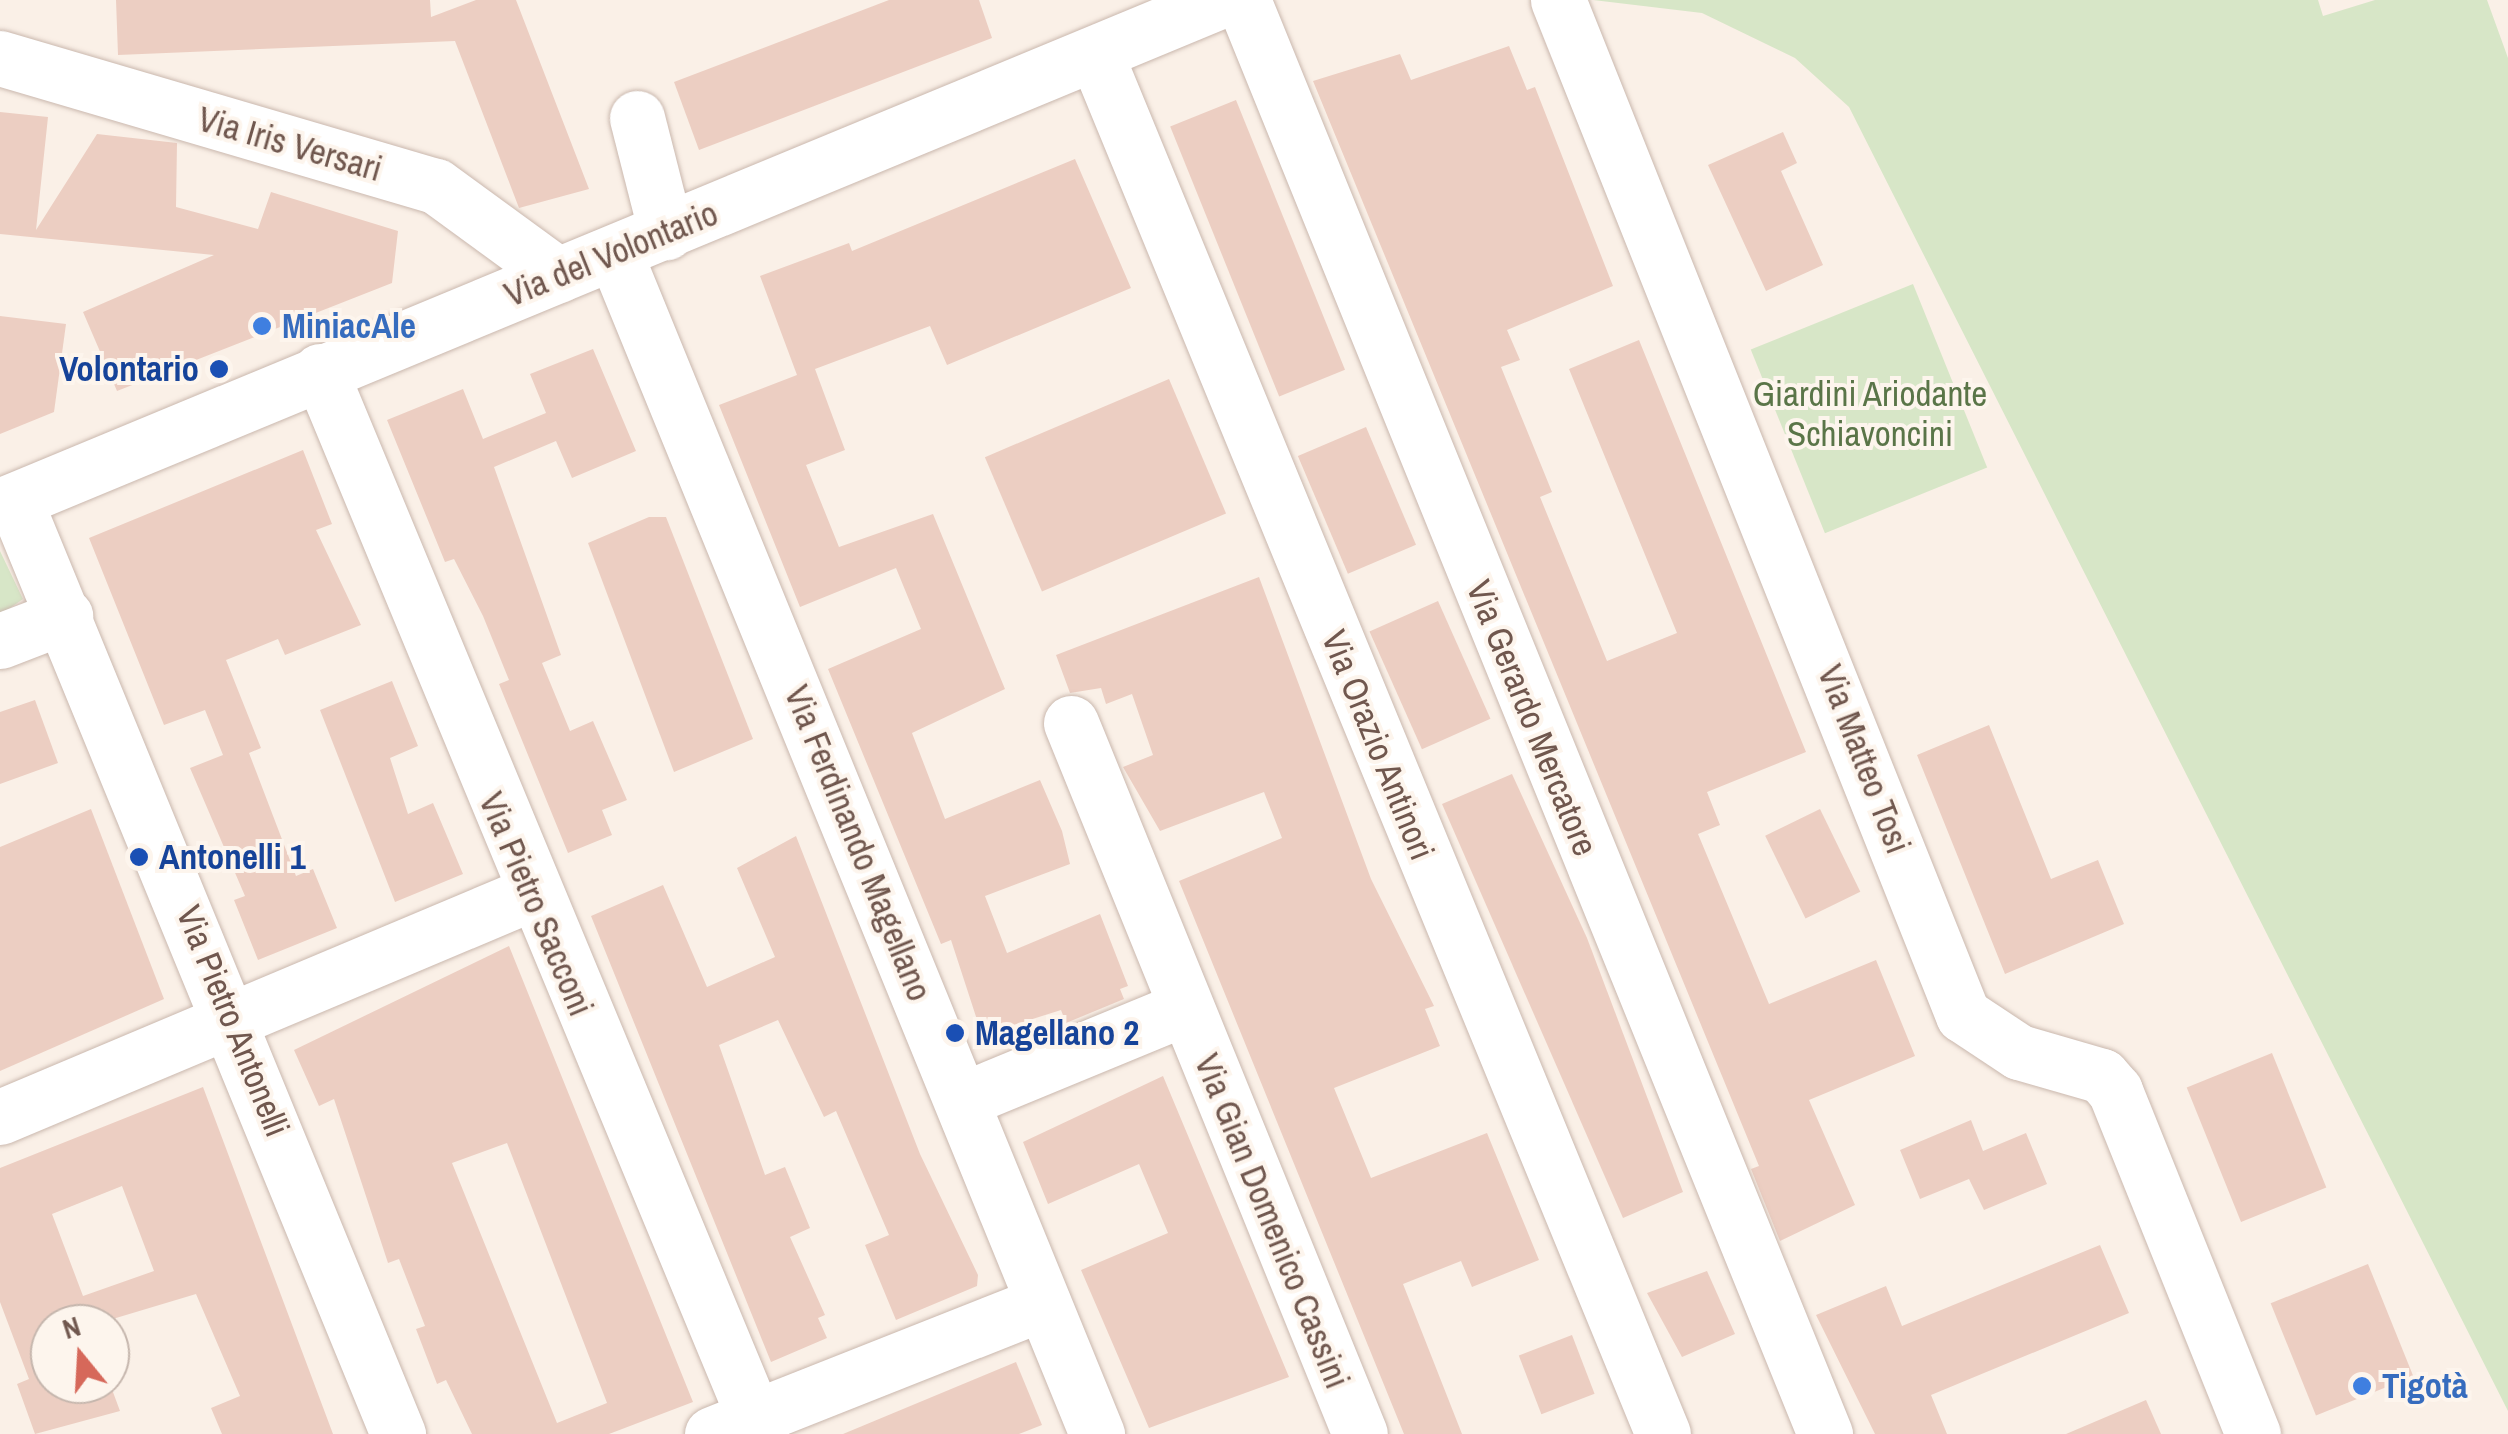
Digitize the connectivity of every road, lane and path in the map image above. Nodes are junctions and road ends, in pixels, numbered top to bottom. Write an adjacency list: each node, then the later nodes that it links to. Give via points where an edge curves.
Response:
1 (1222, 0): 4 (street, Via del Volontario)
2 (1243, 0): 27 (street, Via Gerardo Mercatore)
3 (1558, 0): 28 (street, Via Matteo Tosi, via 1963,1016 2019,1052 2102,1076 2116,1091)
4 (1149, 14): 5 (street, Via del Volontario)
5 (1096, 55): 8 (street, Via del Volontario); 26 (street, Via Orazio Antinori)
6 (0, 58): 10 (street, Via Iris Versari, via 436,186)
7 (637, 118): 8 (street)
8 (666, 232): 9 (street, Via del Volontario)
9 (615, 254): 10 (street, Via del Volontario); 19 (street, Via Ferdinando Magellano)
10 (558, 275): 11 (street, Via del Volontario)
11 (320, 371): 12 (street, Via del Volontario); 16 (street, Via Pietro Sacconi)
12 (8, 503): 13 (street, Via Pietro Antonelli)
13 (65, 616): 14 (street); 18 (street, Via Pietro Antonelli)
14 (0, 641)
15 (1071, 723): 17 (street, Via Gian Domenico Cassini)
16 (530, 894): 18 (street); 22 (street, Via Pietro Sacconi)
17 (1185, 1008): 19 (street, Via Gian Domenico Cassini); 25 (street, Via Gian Domenico Cassini)
18 (236, 1022): 20 (street); 23 (street, Via Pietro Antonelli)
19 (962, 1100): 21 (street, Via Ferdinando Magellano)
20 (0, 1117)
21 (1043, 1303): 22 (street); 24 (street, Via Ferdinando Magellano)
22 (742, 1428)
23 (398, 1434)
24 (1097, 1434)
25 (1360, 1434)
26 (1662, 1434)
27 (1826, 1434)
28 (2253, 1434)

